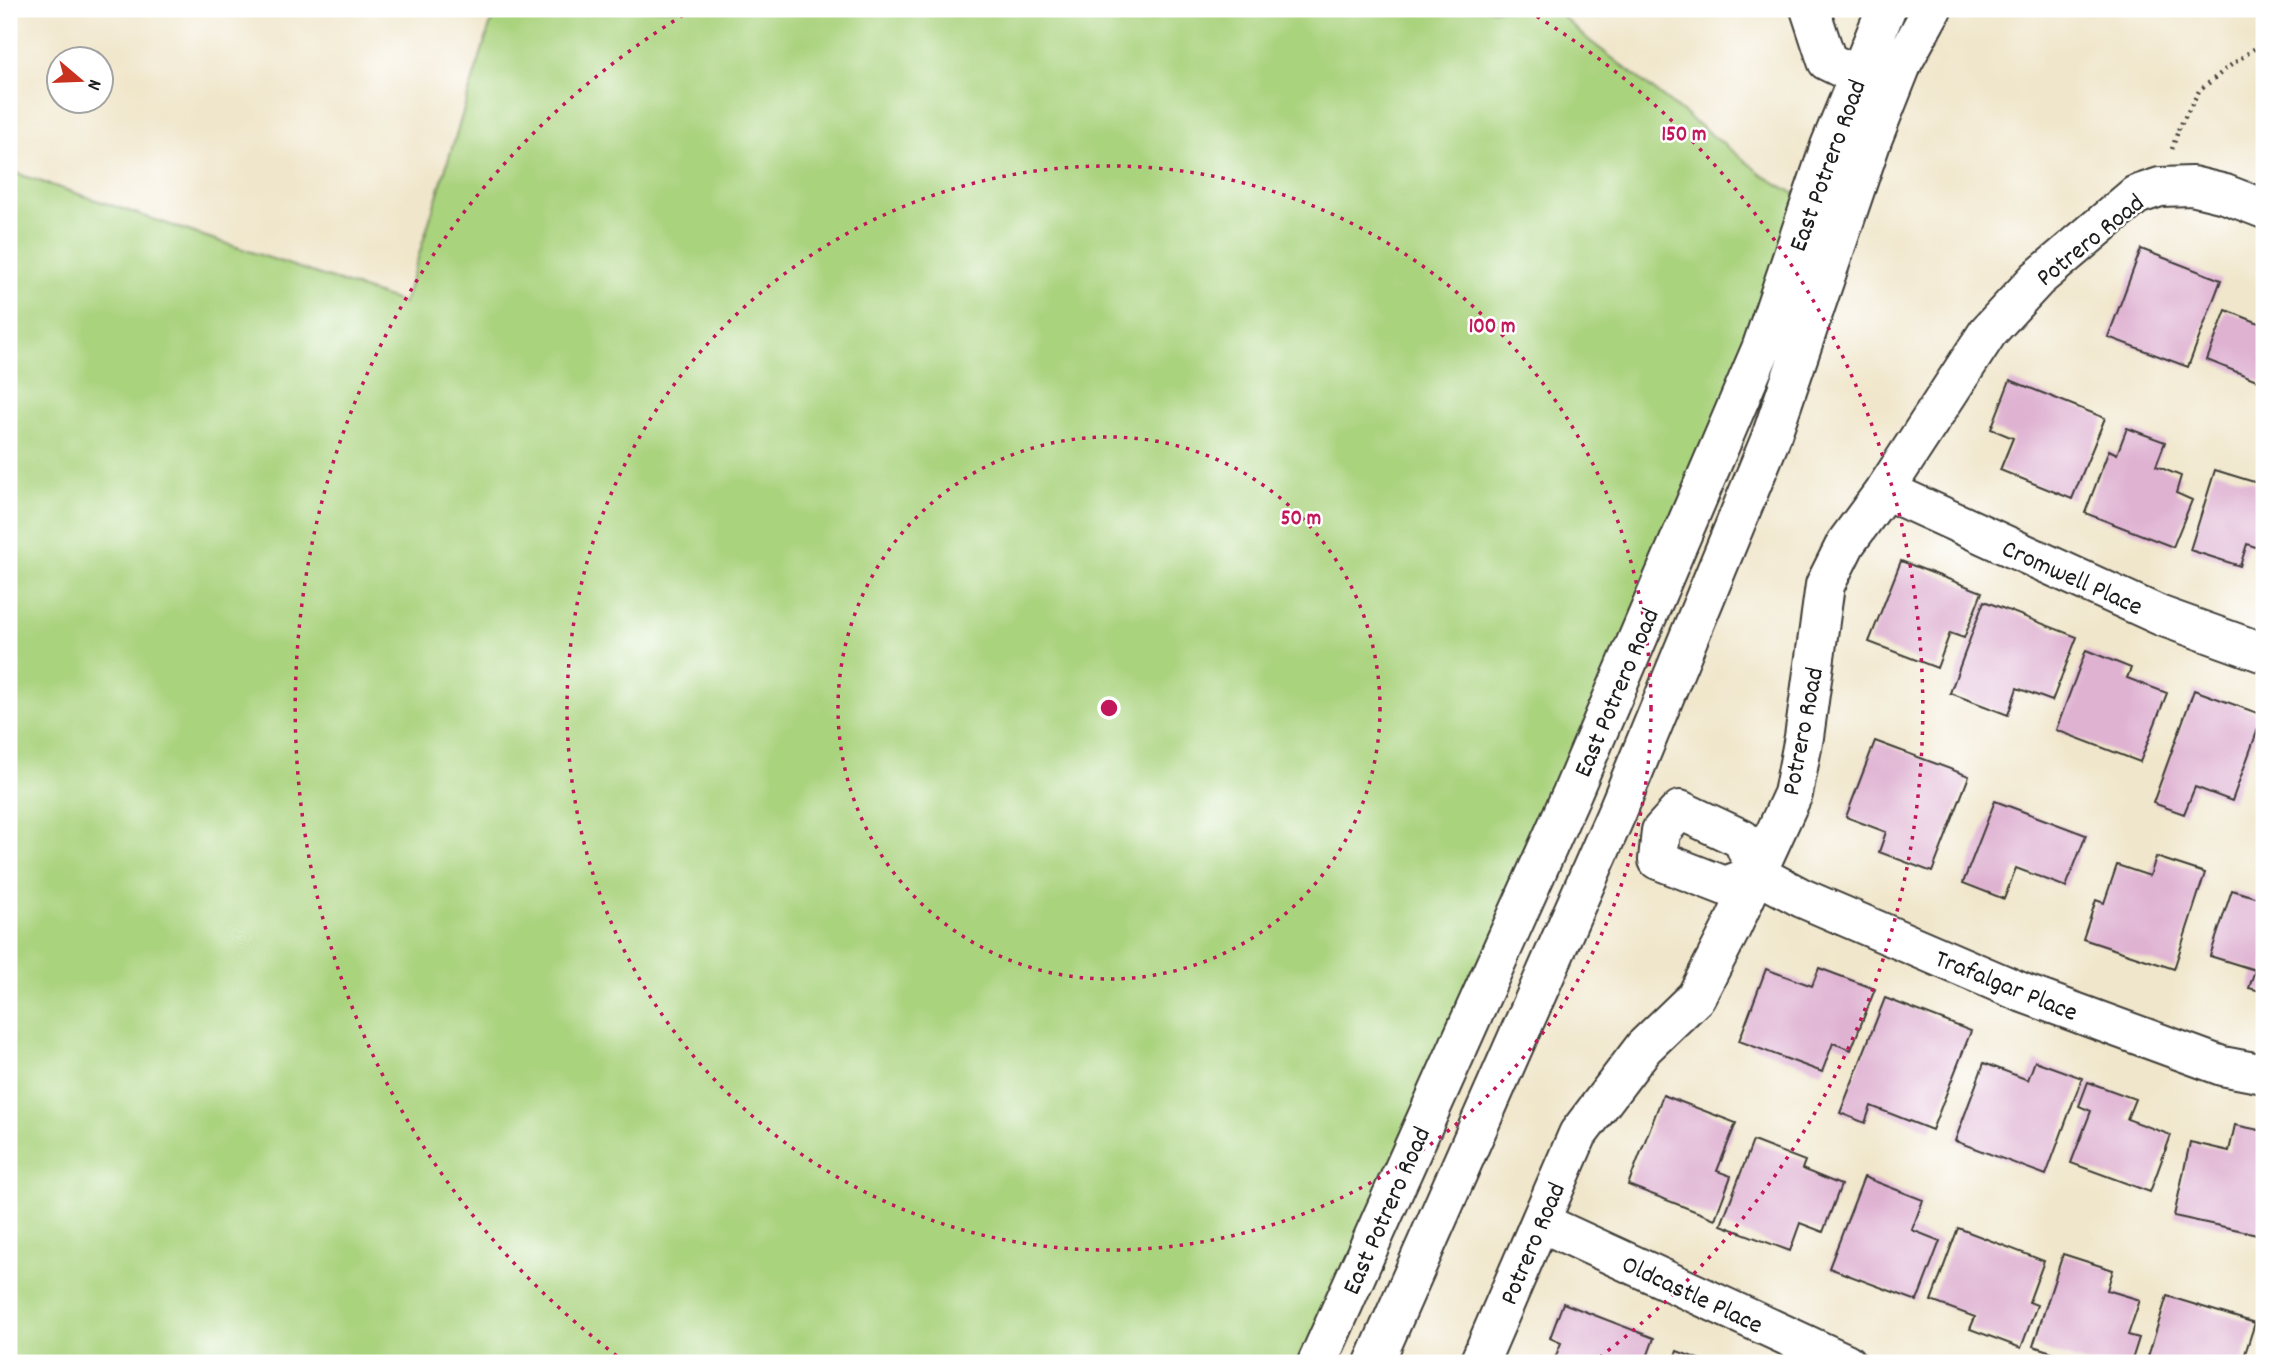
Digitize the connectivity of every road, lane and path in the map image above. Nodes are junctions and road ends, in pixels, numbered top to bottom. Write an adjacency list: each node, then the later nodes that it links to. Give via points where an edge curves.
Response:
1 (1810, 9): 5 (street, via 1827,61)
2 (1886, 9): 5 (street, East Potrero Road)
3 (1932, 9): 5 (street, East Potrero Road, via 1903,62)
4 (2264, 42): 6 (path, via 2199,91)
5 (1875, 84): 10 (street, East Potrero Road, via 1830,146 1761,349); 11 (street, East Potrero Road, via 1842,226 1770,440)
6 (2178, 130)
7 (2264, 209): 8 (street, Potrero Road, via 2192,186 2160,187 2136,195 2037,279 1988,332)
8 (1885, 490): 9 (street, Cromwell Place, via 2161,616); 13 (street, Potrero Road, via 1846,543 1825,585 1793,794)
9 (2264, 653)
10 (1572, 793): 11 (street); 16 (street, East Potrero Road)
11 (1617, 812): 12 (street); 17 (street, East Potrero Road)
12 (1661, 831): 13 (street, via 1680,810 1742,839); 13 (street, via 1658,860 1725,886)
13 (1758, 874): 14 (street, Trafalgar Place, via 1802,898 2023,993 2222,1066); 15 (street, Potrero Road, via 1696,997 1644,1047 1578,1134)
14 (2264, 1074)
15 (1540, 1222): 18 (street, Potrero Road); 19 (street, Oldcastle Place)
16 (1317, 1363)
17 (1374, 1363)
18 (1479, 1363)
19 (1846, 1363)

